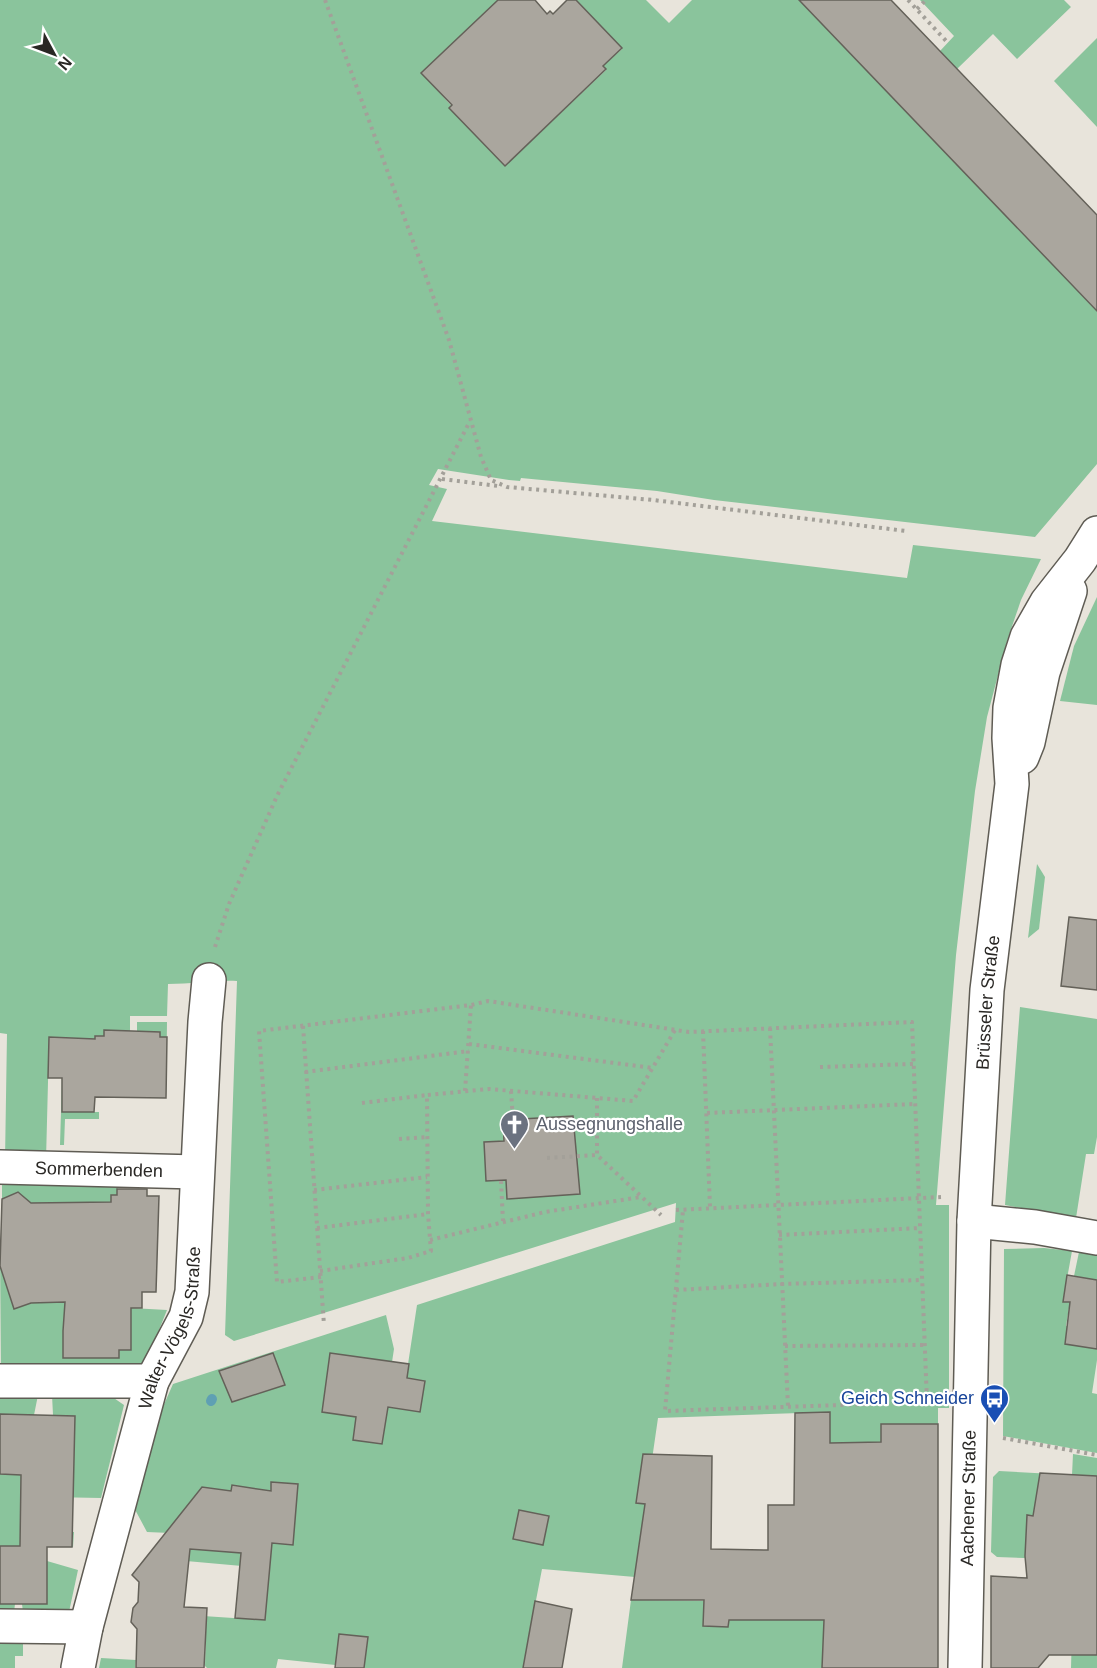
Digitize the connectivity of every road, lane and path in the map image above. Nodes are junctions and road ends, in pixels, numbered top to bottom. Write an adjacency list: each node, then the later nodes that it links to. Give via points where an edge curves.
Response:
1 (325, 0): 6 (path, via 449,340)
2 (908, 0): 4 (path)
3 (926, 0): 4 (path)
4 (917, 9): 5 (path)
5 (948, 43)
6 (470, 422): 7 (path); 8 (path, via 491,480)
7 (442, 479): 8 (path); 11 (path, via 250,853 221,926)
8 (507, 487): 9 (path, via 653,500)
9 (906, 531)
10 (1097, 533): 51 (street, Brüsseler Straße, via 1027,637 1010,708 1012,784 987,990)
11 (209, 980): 37 (street, Walter-Vögels-Straße)
12 (471, 1005): 13 (path); 15 (path, via 488,1001); 17 (path)
13 (303, 1026): 22 (path); 58 (path, via 259,1031 265,1122 278,1282)
14 (770, 1028): 16 (path); 19 (path, via 912,1022); 29 (path)
15 (675, 1030): 16 (path); 20 (path)
16 (703, 1031): 30 (path)
17 (470, 1044): 18 (path); 20 (path)
18 (469, 1051): 22 (path); 23 (path)
19 (913, 1064): 21 (path); 28 (path)
20 (653, 1068): 26 (path, via 633,1101)
21 (820, 1068)
22 (305, 1072): 40 (path)
23 (465, 1091): 24 (path); 25 (path)
24 (511, 1091): 26 (path); 31 (path)
25 (427, 1095): 27 (path); 32 (path)
26 (597, 1098): 34 (path)
27 (362, 1103)
28 (914, 1104): 29 (path); 43 (path)
29 (773, 1110): 30 (path); 44 (path)
30 (707, 1113): 45 (path)
31 (513, 1120)
32 (428, 1137): 33 (path); 38 (path)
33 (399, 1139)
34 (597, 1155): 35 (path); 41 (path)
35 (547, 1158)
36 (0, 1167): 37 (street, Sommerbenden)
37 (197, 1172): 66 (street, Walter-Vögels-Straße, via 192,1292 186,1317)
38 (427, 1177): 40 (path); 48 (path)
39 (501, 1180): 50 (path)
40 (314, 1190): 52 (path)
41 (641, 1197): 49 (path); 50 (path)
42 (942, 1197): 43 (path)
43 (918, 1198): 44 (path); 53 (path)
44 (777, 1204): 45 (path); 54 (path)
45 (710, 1208): 47 (path)
46 (676, 1210): 47 (path)
47 (683, 1210): 61 (path)
48 (428, 1214): 52 (path); 56 (path)
49 (661, 1215)
50 (503, 1221): 56 (path)
51 (974, 1221): 55 (street); 73 (street, Aachener Straße)
52 (317, 1228): 57 (path)
53 (920, 1228): 54 (path); 59 (path)
54 (779, 1235): 60 (path)
55 (1097, 1238)
56 (430, 1240): 57 (path, via 431,1251 408,1258)
57 (320, 1271): 58 (path)
58 (321, 1277): 62 (path)
59 (922, 1280): 60 (path); 63 (path)
60 (782, 1284): 61 (path); 64 (path)
61 (676, 1290): 67 (path, via 665,1411)
62 (324, 1325)
63 (923, 1345): 64 (path); 67 (path, via 927,1402)
64 (785, 1346): 67 (path)
65 (0, 1381): 66 (street)
66 (152, 1381): 71 (street, Walter-Vögels-Straße)
67 (788, 1406)
68 (996, 1437): 69 (path)
69 (1097, 1455)
70 (0, 1626): 71 (street)
71 (86, 1627): 72 (street, Walter-Vögels-Straße)
72 (78, 1668)
73 (965, 1668)

